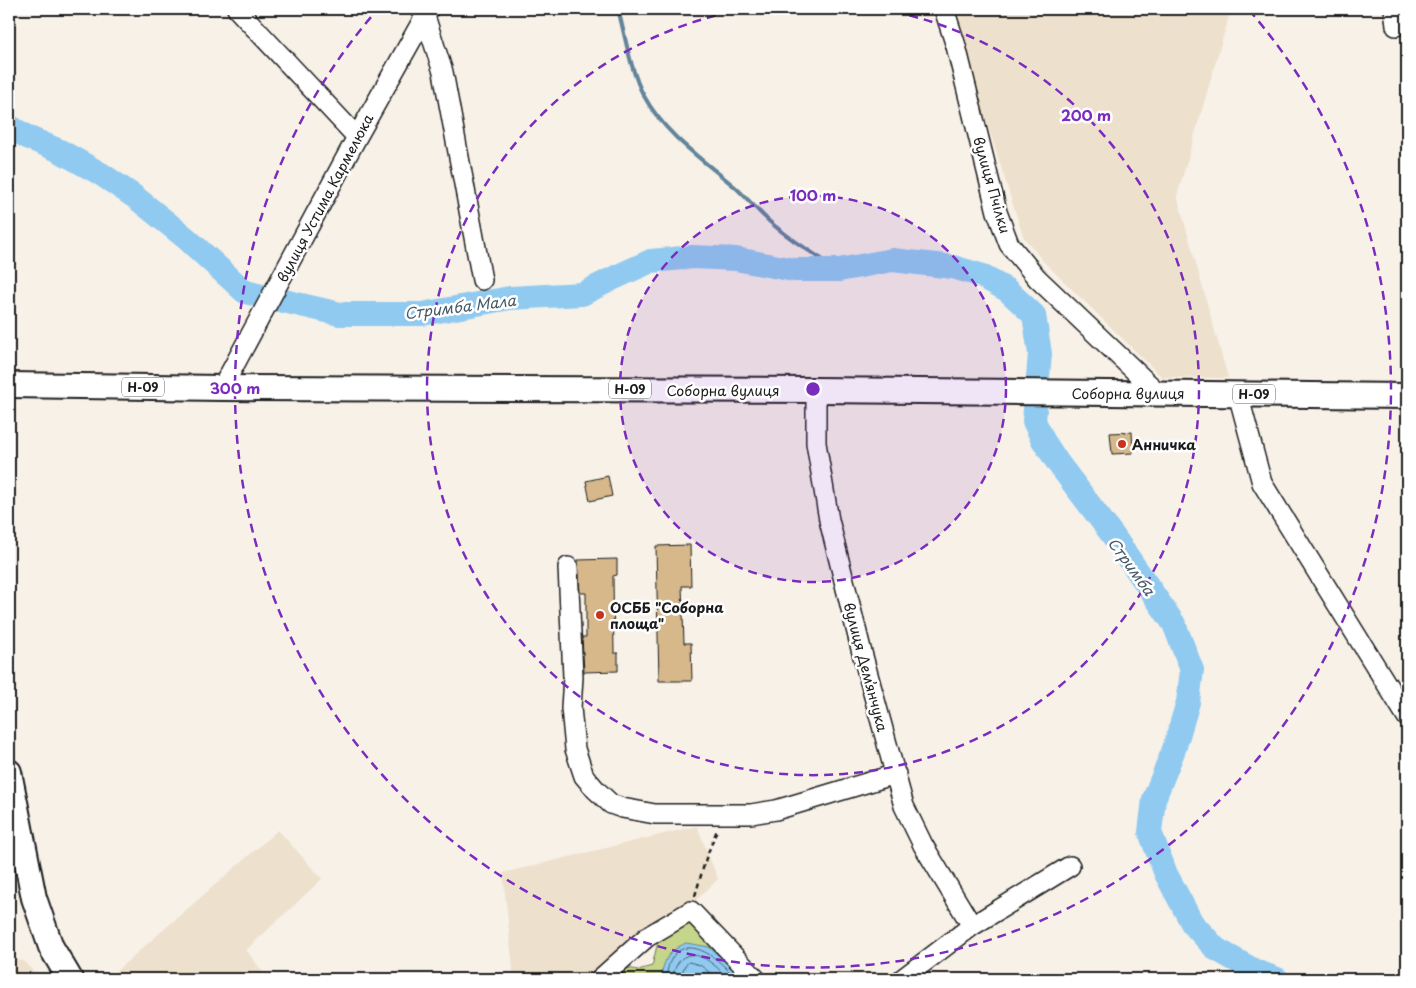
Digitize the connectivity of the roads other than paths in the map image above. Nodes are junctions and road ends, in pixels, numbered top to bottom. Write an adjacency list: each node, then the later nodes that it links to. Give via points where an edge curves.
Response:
1 (237, 9): 4 (street)
2 (944, 9): 9 (street, вулиця Пчілки, via 997,212 1009,244 1037,278)
3 (427, 13): 4 (street, вулиця Устима Кармелюка); 5 (street, via 443,72)
4 (357, 136): 7 (street, вулиця Устима Кармелюка)
5 (482, 280)
6 (9, 385): 7 (main road, Соборна вулиця / Н-09)
7 (222, 388): 8 (main road, Соборна вулиця / Н-09)
8 (816, 390): 9 (main road, Соборна вулиця / Н-09); 15 (street, вулиця Демʼянчука, via 816,443 829,520 860,650)
9 (1159, 394): 10 (main road, Соборна вулиця / Н-09)
10 (1238, 394): 11 (main road, Соборна вулиця / Н-09); 13 (street, via 1262,483)
11 (1407, 396)
12 (568, 567): 15 (street, via 575,749 584,776 611,804 655,814 752,814 776,810)
13 (1407, 717)
14 (9, 772): 18 (main road, via 34,898 51,947)
15 (896, 774): 17 (street, вулиця Демʼянчука, via 904,806 923,845)
16 (1070, 866): 17 (street)
17 (972, 926): 21 (street)
18 (70, 979)
19 (600, 979): 20 (street, via 647,937 691,911)
20 (756, 979)
21 (902, 979)

